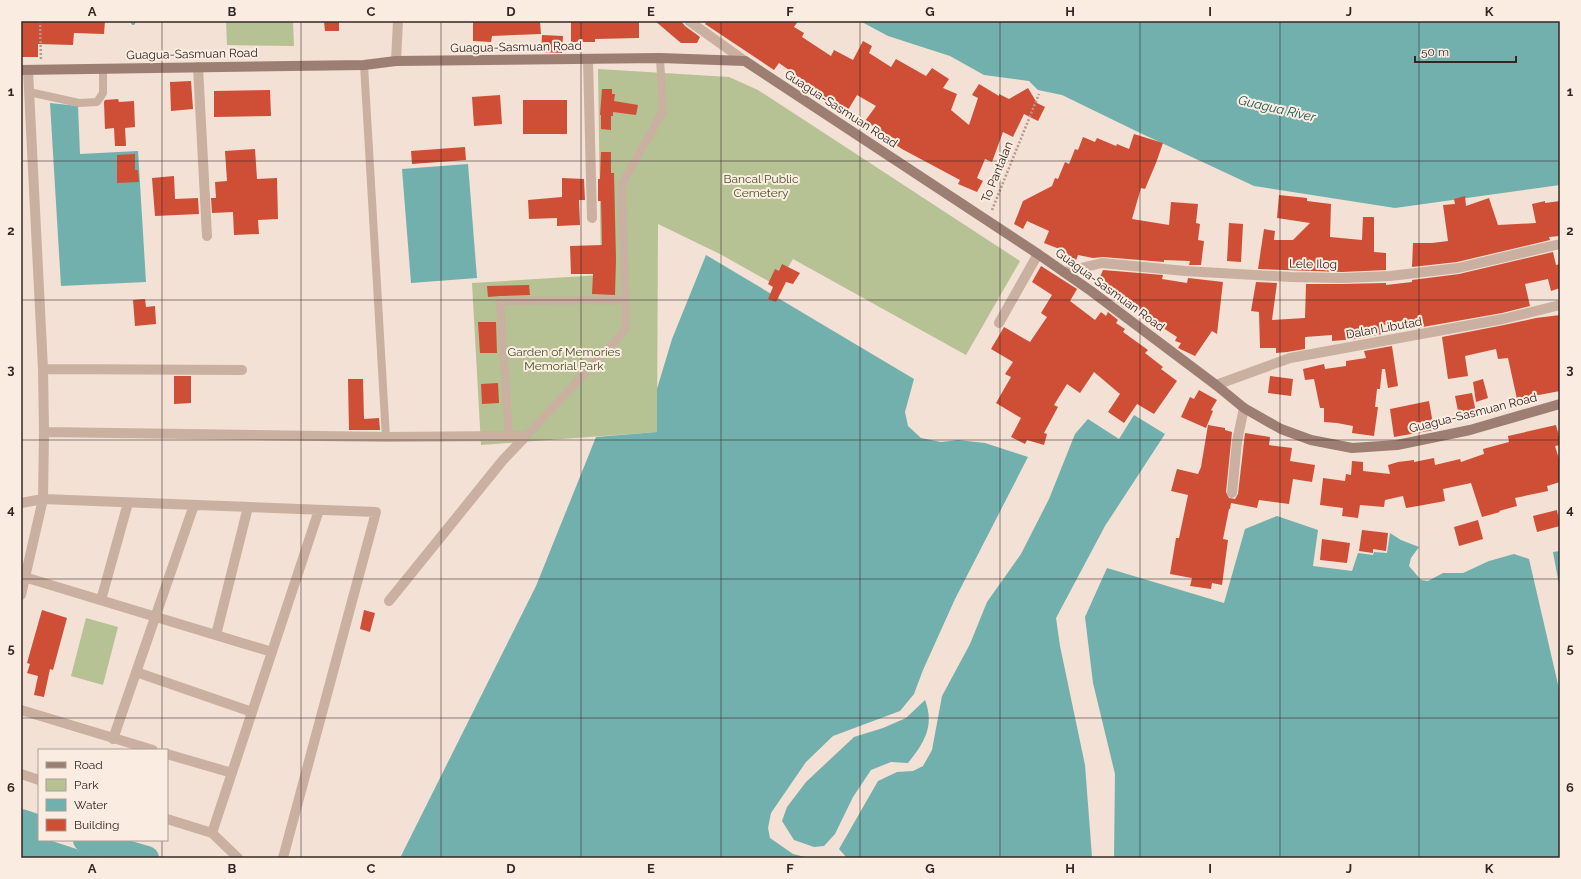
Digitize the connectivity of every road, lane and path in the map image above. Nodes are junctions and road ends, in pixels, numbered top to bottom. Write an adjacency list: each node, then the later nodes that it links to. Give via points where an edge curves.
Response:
1 (40, 21): 12 (path)
2 (398, 21): 6 (street)
3 (689, 21): 7 (street)
4 (660, 58): 5 (main road, Guagua-Sasmuan Road); 7 (main road, Guagua-Sasmuan Road); 21 (lane, via 663,111 622,184)
5 (588, 59): 6 (main road, Guagua-Sasmuan Road); 15 (street)
6 (396, 61): 8 (main road, Guagua-Sasmuan Road)
7 (744, 61): 16 (main road, Guagua-Sasmuan Road)
8 (364, 65): 9 (main road, Guagua-Sasmuan Road); 32 (lane)
9 (198, 66): 10 (main road, Guagua-Sasmuan Road); 17 (street)
10 (103, 69): 12 (main road, Guagua-Sasmuan Road); 13 (lane, via 104,93 97,102 79,103)
11 (24, 70): 12 (main road, Guagua-Sasmuan Road); 13 (street)
12 (42, 70)
13 (28, 92): 24 (street)
14 (1039, 94): 16 (path, To Pantalan)
15 (592, 218)
16 (988, 220): 19 (main road, Guagua-Sasmuan Road)
17 (207, 236)
18 (1560, 244): 20 (street, Lele Ilog, via 1458,268 1390,276 1291,277 1102,263)
19 (1038, 254): 20 (main road, Guagua-Sasmuan Road); 23 (street)
20 (1064, 272): 26 (main road, Guagua-Sasmuan Road)
21 (625, 300): 30 (lane, via 500,300); 31 (lane, via 625,329)
22 (1560, 305): 26 (street, Dalan Libutad, via 1503,320 1290,358)
23 (999, 323)
24 (43, 369): 25 (street); 29 (street)
25 (242, 370)
26 (1216, 385): 27 (main road, Guagua-Sasmuan Road)
27 (1244, 408): 28 (main road, Guagua-Sasmuan Road, via 1281,430 1311,440 1352,448 1397,444 1470,430); 33 (street, via 1237,440)
28 (1559, 408)
29 (44, 432): 32 (street); 34 (street)
30 (509, 436): 31 (street); 32 (street)
31 (526, 436): 43 (street, via 503,460)
32 (386, 437)
33 (1232, 493)
34 (43, 499): 35 (street); 36 (street); 40 (street)
35 (21, 503)
36 (128, 503): 37 (street); 42 (street)
37 (194, 505): 38 (street); 44 (street)
38 (248, 507): 39 (street); 45 (street)
39 (319, 510): 46 (street); 59 (street, via 376,512)
40 (23, 577): 41 (street); 42 (street)
41 (21, 595)
42 (101, 600): 44 (street)
43 (388, 601)
44 (156, 616): 45 (street); 47 (street)
45 (216, 635): 46 (street)
46 (272, 652): 49 (street)
47 (136, 672): 49 (street); 50 (street)
48 (21, 710): 50 (street)
49 (252, 712): 53 (street)
50 (113, 739): 51 (street)
51 (148, 749)
52 (168, 754): 53 (street)
53 (232, 773): 57 (street)
54 (21, 774): 55 (street)
55 (38, 780)
56 (168, 819): 57 (street)
57 (212, 833): 58 (street)
58 (238, 858)
59 (283, 858)

